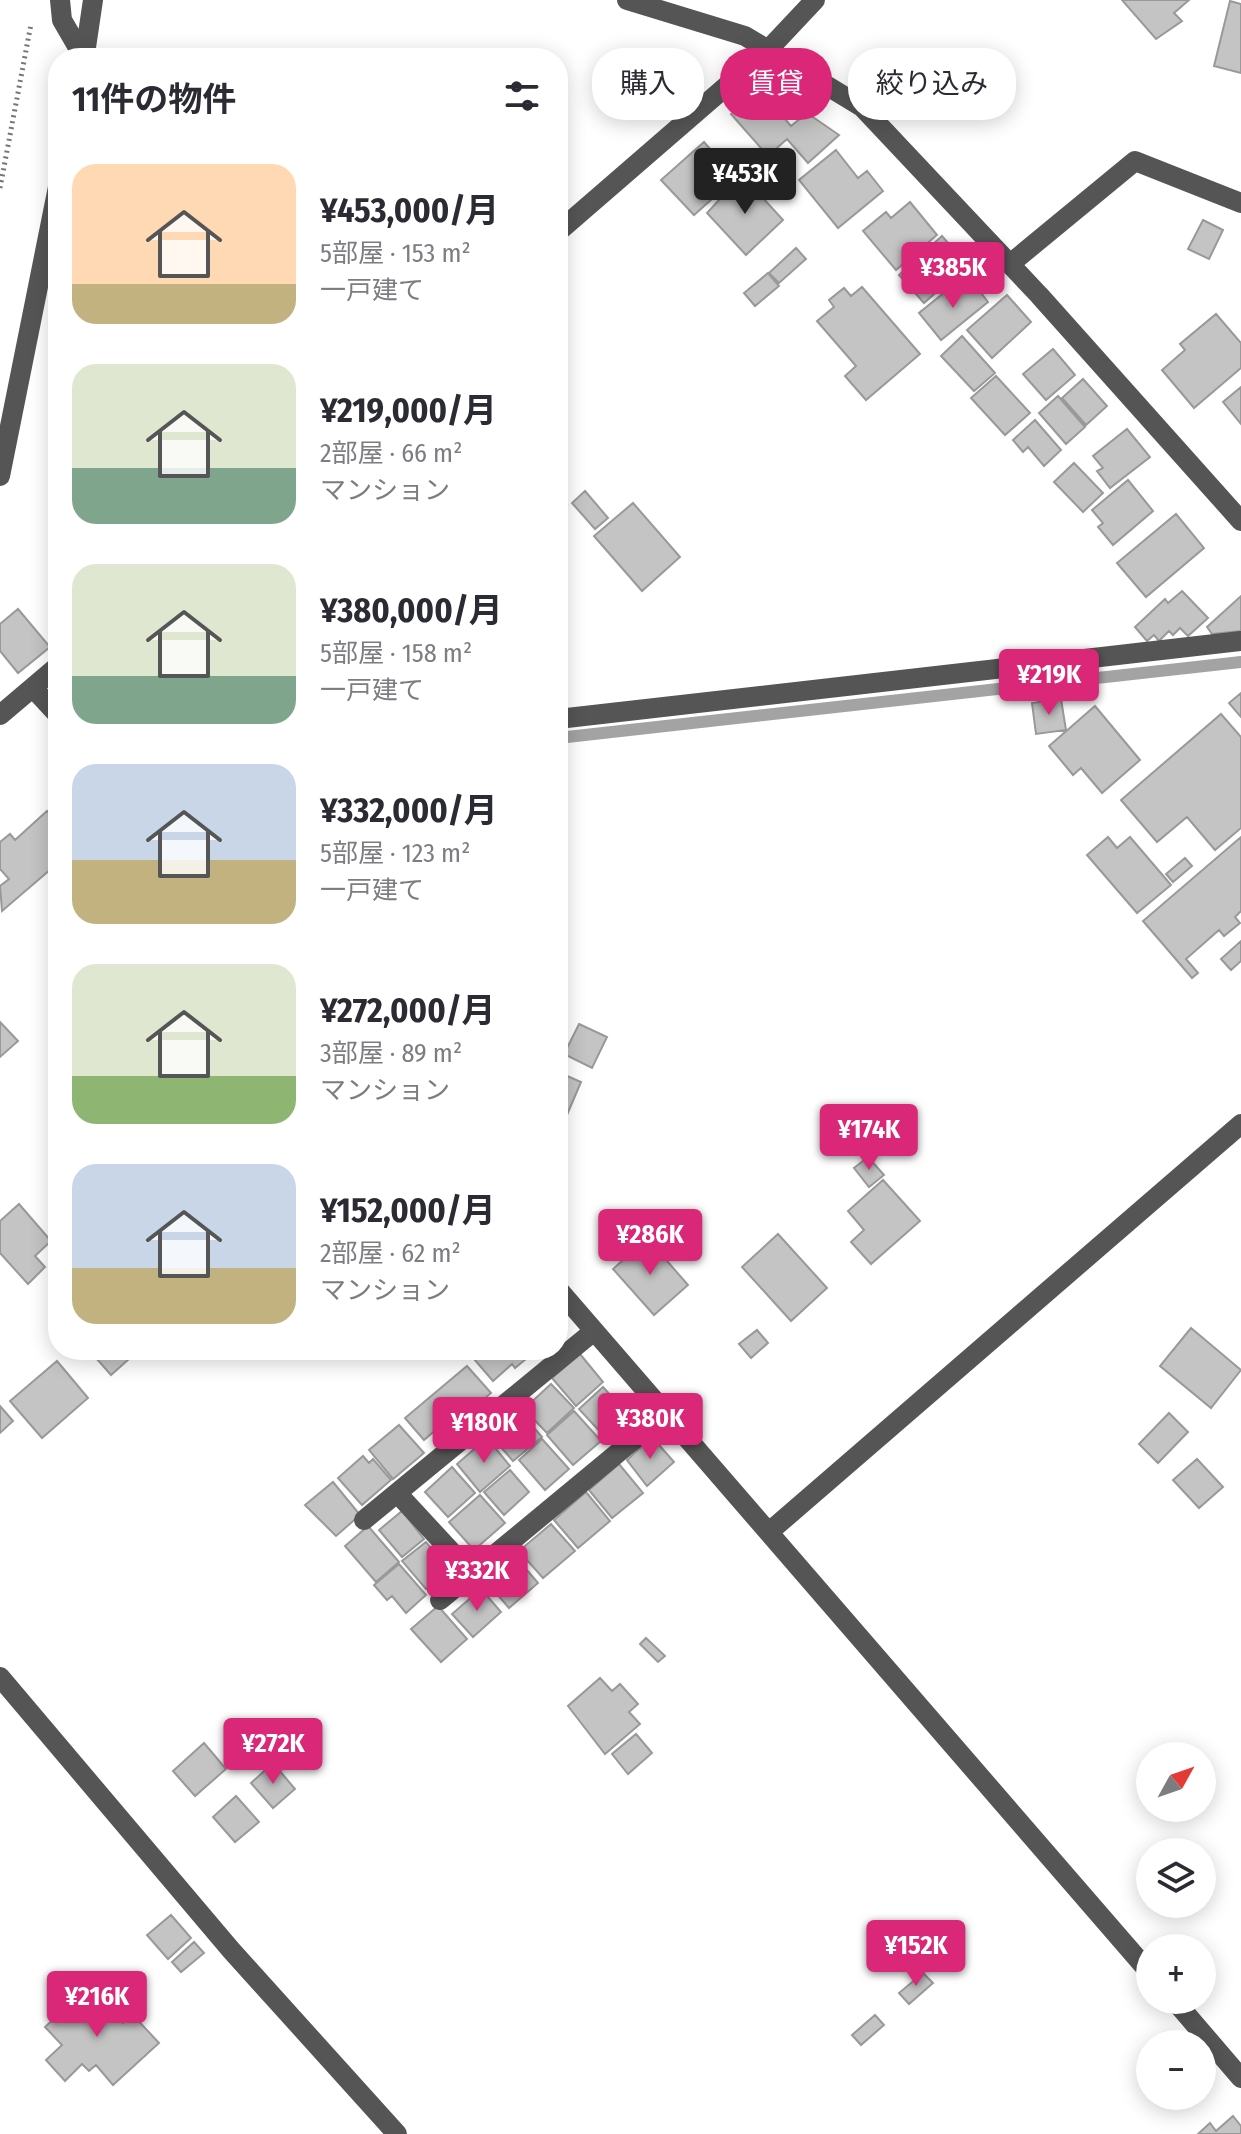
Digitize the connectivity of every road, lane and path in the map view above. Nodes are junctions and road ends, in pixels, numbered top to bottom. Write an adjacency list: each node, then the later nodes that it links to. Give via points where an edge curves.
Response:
1 (60, 0): 6 (street, via 62,20)
2 (93, 0): 7 (street)
3 (627, 0): 8 (street, via 745,36)
4 (815, 0): 9 (street)
5 (32, 16): 12 (path)
6 (79, 48)
7 (85, 48)
8 (765, 48)
9 (770, 48)
10 (832, 89): 16 (street, via 862,107)
11 (720, 92): 14 (street)
12 (0, 188)
13 (1241, 203): 16 (street, via 1135,161)
14 (568, 223)
15 (48, 237): 17 (street)
16 (1010, 264): 18 (street)
17 (0, 476)
18 (1241, 521)
19 (1241, 641): 24 (street)
20 (48, 675): 21 (street)
21 (33, 688): 22 (street); 23 (street)
22 (48, 704)
23 (0, 715)
24 (568, 718)
25 (1241, 1124): 33 (street)
26 (568, 1301): 27 (street)
27 (594, 1331): 28 (street); 30 (street)
28 (568, 1353)
29 (559, 1360): 31 (street)
30 (666, 1413): 33 (street); 34 (street)
31 (398, 1494): 32 (street); 34 (street)
32 (364, 1520)
33 (769, 1532): 37 (street)
34 (472, 1574): 35 (street)
35 (440, 1600)
36 (0, 1677): 40 (street, via 231,1950)
37 (1136, 1957)
38 (1186, 2014): 39 (street)
39 (1241, 2078)
40 (397, 2134)

